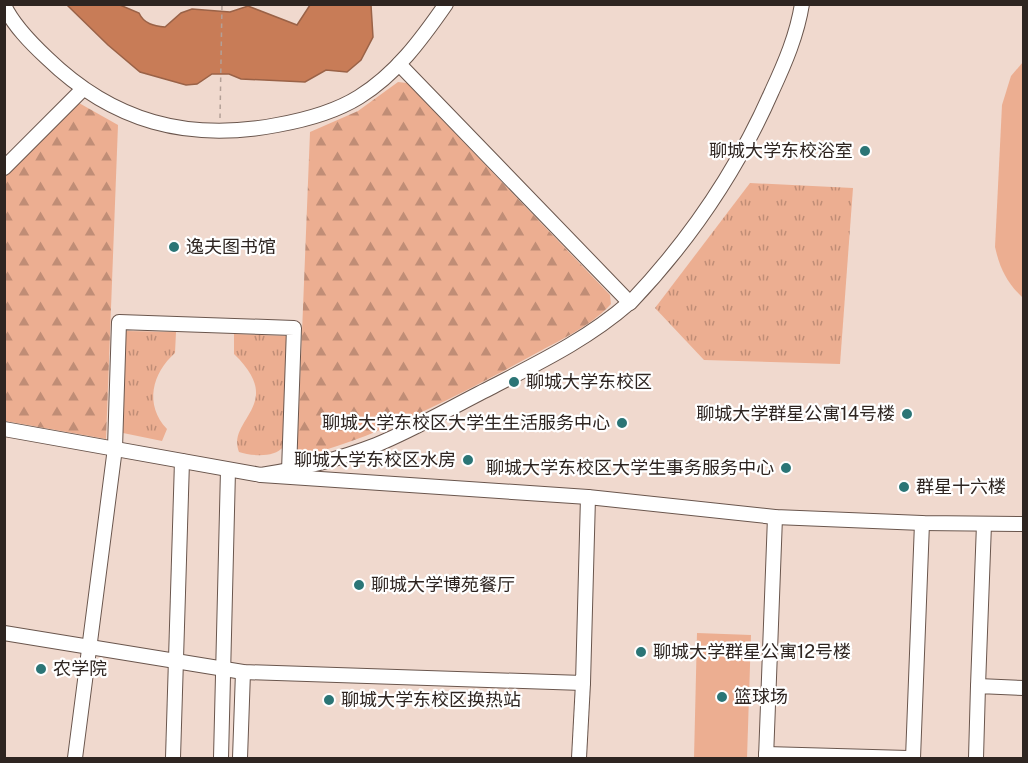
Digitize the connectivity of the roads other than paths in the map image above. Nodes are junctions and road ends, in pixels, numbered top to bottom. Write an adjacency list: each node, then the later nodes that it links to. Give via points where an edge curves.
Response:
1 (446, 4): 4 (street, via 419,44)
2 (802, 4): 7 (street, via 791,48 727,181 687,237)
3 (4, 5): 5 (street, via 35,47)
4 (399, 64): 5 (street, via 358,98 308,120 241,132 166,126 118,110); 7 (street)
5 (83, 90): 6 (street)
6 (4, 168)
7 (629, 303): 11 (street, via 557,352 417,425 375,446)
8 (4, 429): 9 (street)
9 (115, 448): 10 (street); 13 (street, via 119,322 294,328); 22 (street)
10 (182, 461): 12 (street); 23 (street)
11 (308, 464): 13 (street); 15 (street)
12 (228, 470): 14 (street); 24 (street)
13 (289, 471): 14 (street)
14 (261, 475): 15 (street)
15 (308, 480): 16 (street)
16 (588, 497): 17 (street); 26 (street)
17 (774, 517): 18 (street); 29 (street)
18 (922, 523): 19 (street); 36 (street)
19 (984, 524): 20 (street); 27 (street)
20 (1023, 524)
21 (4, 633): 22 (street)
22 (90, 646): 23 (street); 30 (street)
23 (176, 662): 24 (street); 31 (street)
24 (224, 670): 25 (street); 32 (street)
25 (243, 672): 26 (street); 33 (street)
26 (583, 683): 34 (street)
27 (978, 686): 28 (street); 37 (street)
28 (1023, 688)
29 (766, 756): 35 (street)
30 (75, 759)
31 (173, 759)
32 (221, 759)
33 (240, 759)
34 (579, 759)
35 (908, 759)
36 (913, 759)
37 (976, 759)

